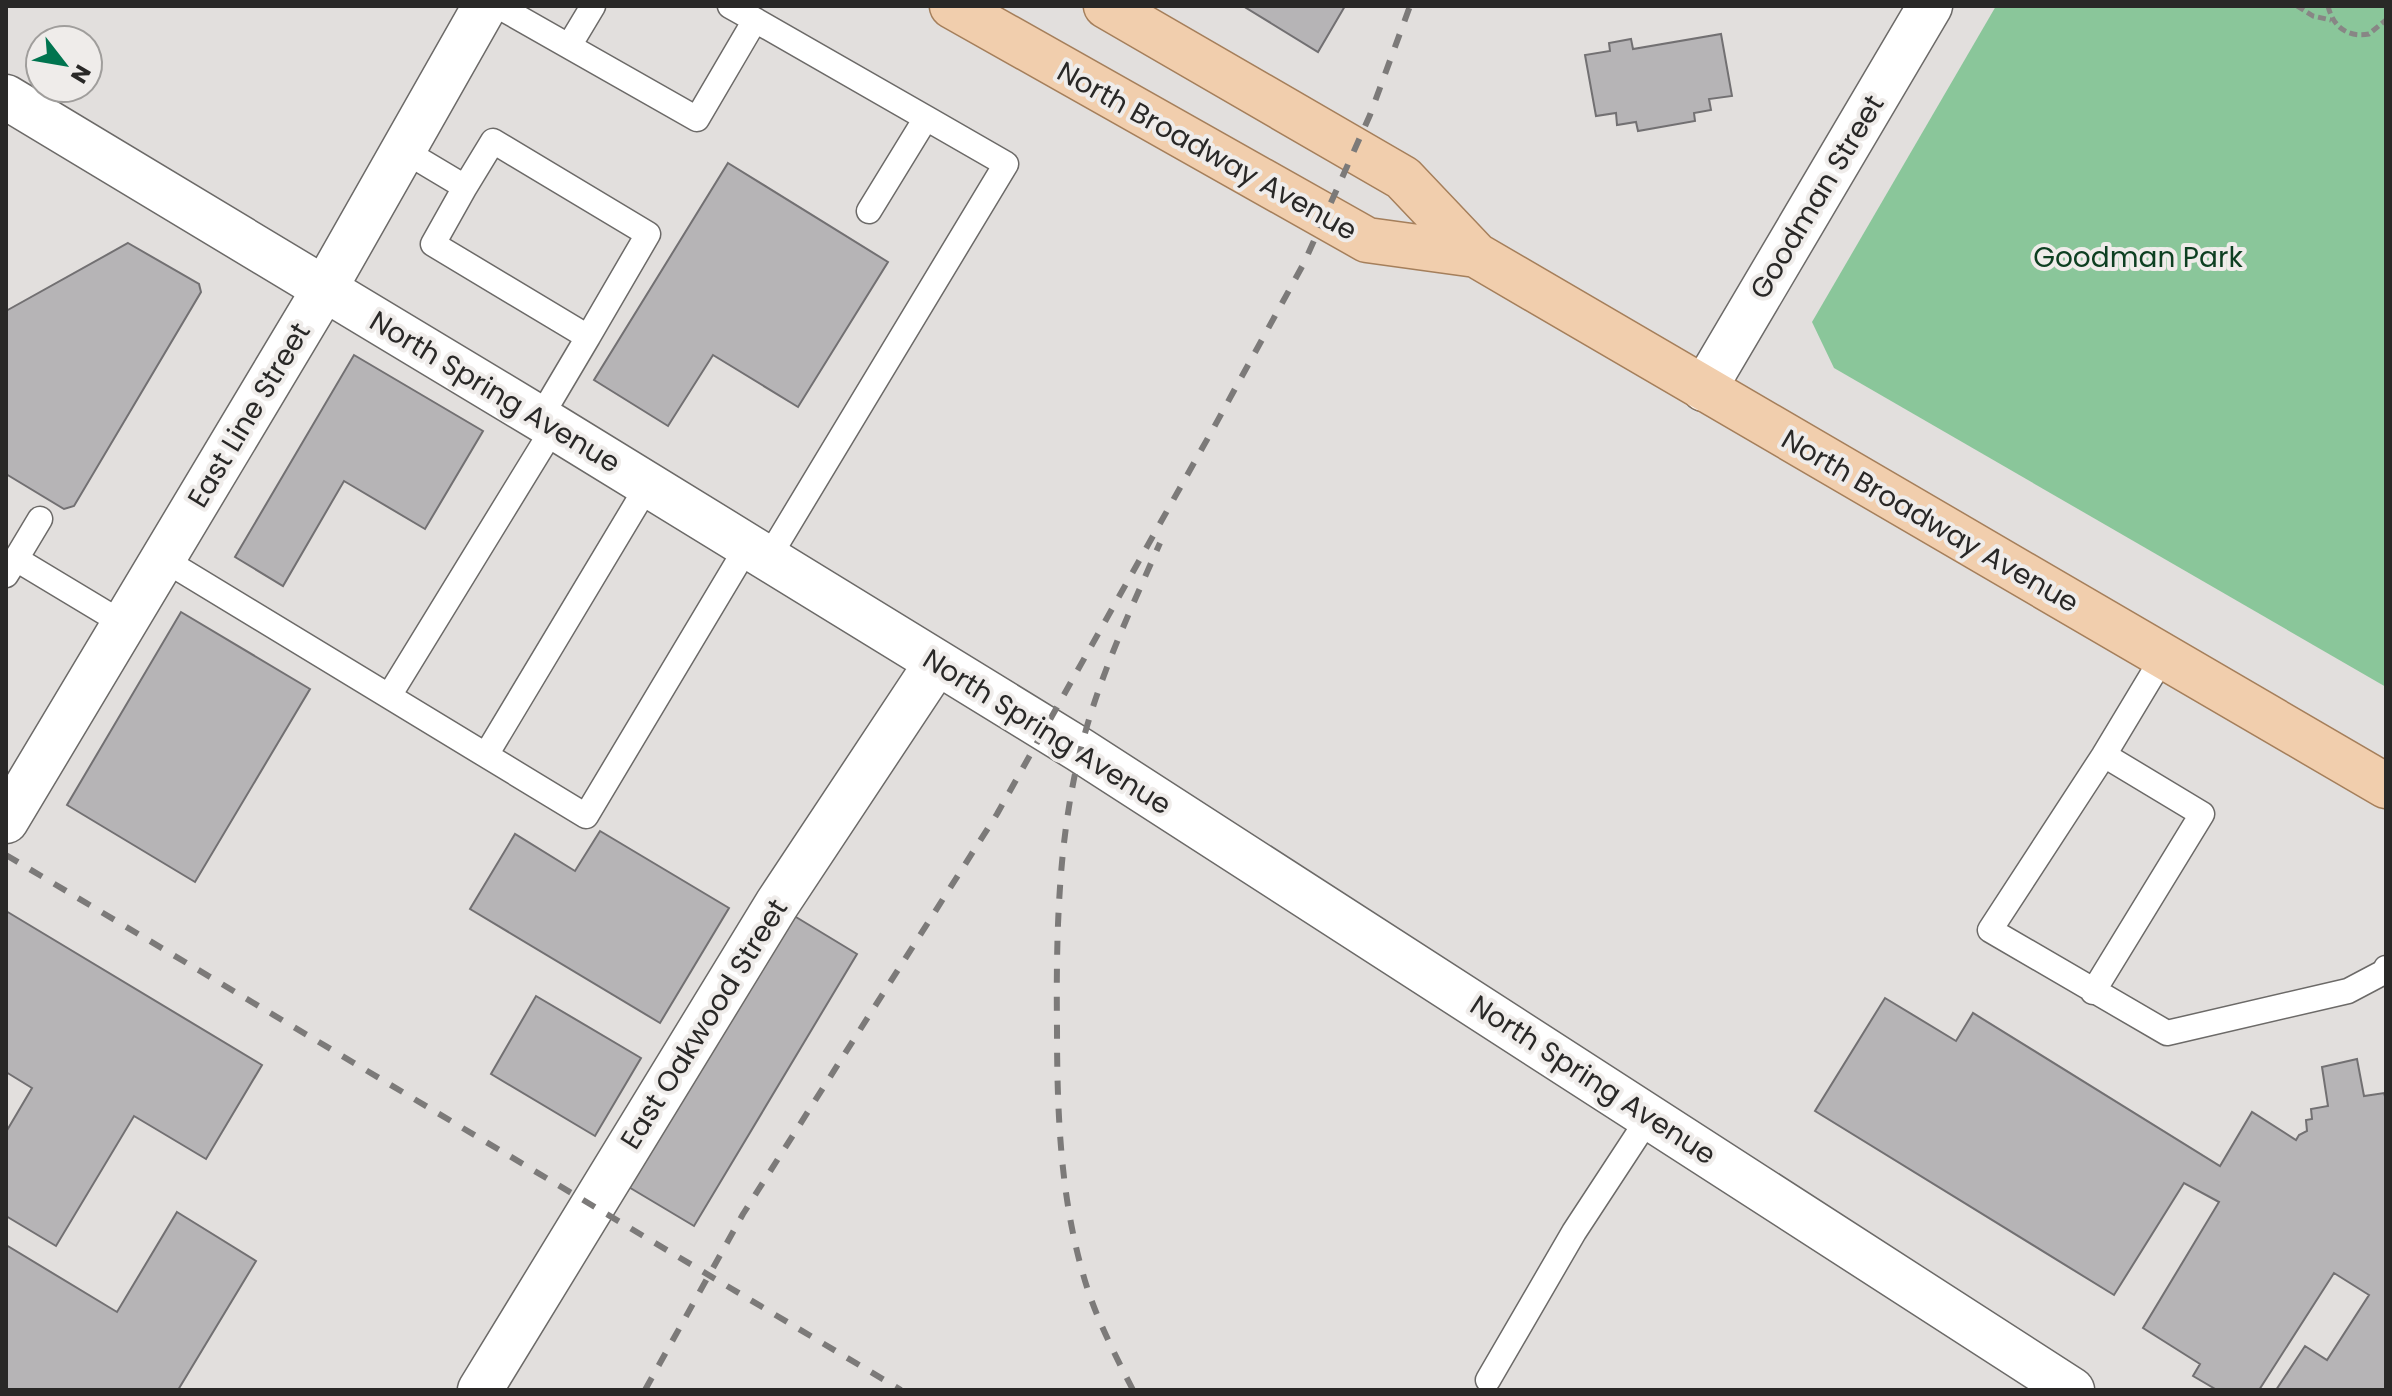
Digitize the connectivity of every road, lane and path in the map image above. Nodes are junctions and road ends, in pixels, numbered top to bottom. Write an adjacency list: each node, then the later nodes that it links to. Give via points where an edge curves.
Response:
1 (485, 6): 16 (street, East Line Street)
2 (498, 6): 13 (lane)
3 (593, 6): 13 (lane)
4 (730, 6): 10 (lane)
5 (952, 6): 19 (main road, North Broadway Avenue, via 1367,240)
6 (1106, 6): 19 (main road, North Broadway Avenue, via 1403,178)
7 (1930, 6): 22 (street, Goodman Street)
8 (2297, 6): 11 (path)
9 (2328, 6): 11 (path)
10 (755, 20): 13 (lane, via 697,119); 15 (lane)
11 (2332, 20): 12 (path, via 2359,36)
12 (2386, 21)
13 (569, 46)
14 (6, 97): 20 (street, North Spring Avenue)
15 (926, 118): 18 (lane); 26 (lane, via 1006,164)
16 (403, 150): 17 (lane); 20 (street, East Line Street)
17 (465, 187): 21 (lane, via 433,244); 21 (lane, via 493,141 648,234)
18 (869, 211)
19 (1476, 255): 22 (main road, North Broadway Avenue)
20 (325, 288): 23 (street, North Spring Avenue); 27 (street, East Line Street)
21 (588, 337): 23 (lane)
22 (1704, 389): 30 (main road, North Broadway Avenue)
23 (547, 422): 24 (street, North Spring Avenue); 32 (lane)
24 (648, 485): 26 (street, North Spring Avenue); 33 (lane)
25 (40, 519): 28 (lane)
26 (757, 553): 31 (street, North Spring Avenue); 33 (lane, via 586,816)
27 (163, 559): 29 (street, East Line Street); 32 (lane)
28 (11, 567): 29 (lane)
29 (124, 624): 36 (street, East Line Street)
30 (2163, 657): 34 (lane); 35 (main road, North Broadway Avenue)
31 (936, 664): 39 (street, North Spring Avenue, via 1080,750); 41 (street, East Oakwood Street, via 777,904)
32 (389, 696): 33 (lane)
33 (486, 755)
34 (2104, 755): 38 (lane, via 2202,814); 38 (lane, via 1990,930)
35 (2386, 786)
36 (6, 821)
37 (2386, 968): 38 (lane, via 2348,991 2167,1033)
38 (2093, 992)
39 (1650, 1116): 40 (lane, via 1574,1232); 42 (street, North Spring Avenue)
40 (1488, 1380)
41 (480, 1390)
42 (2072, 1390)

